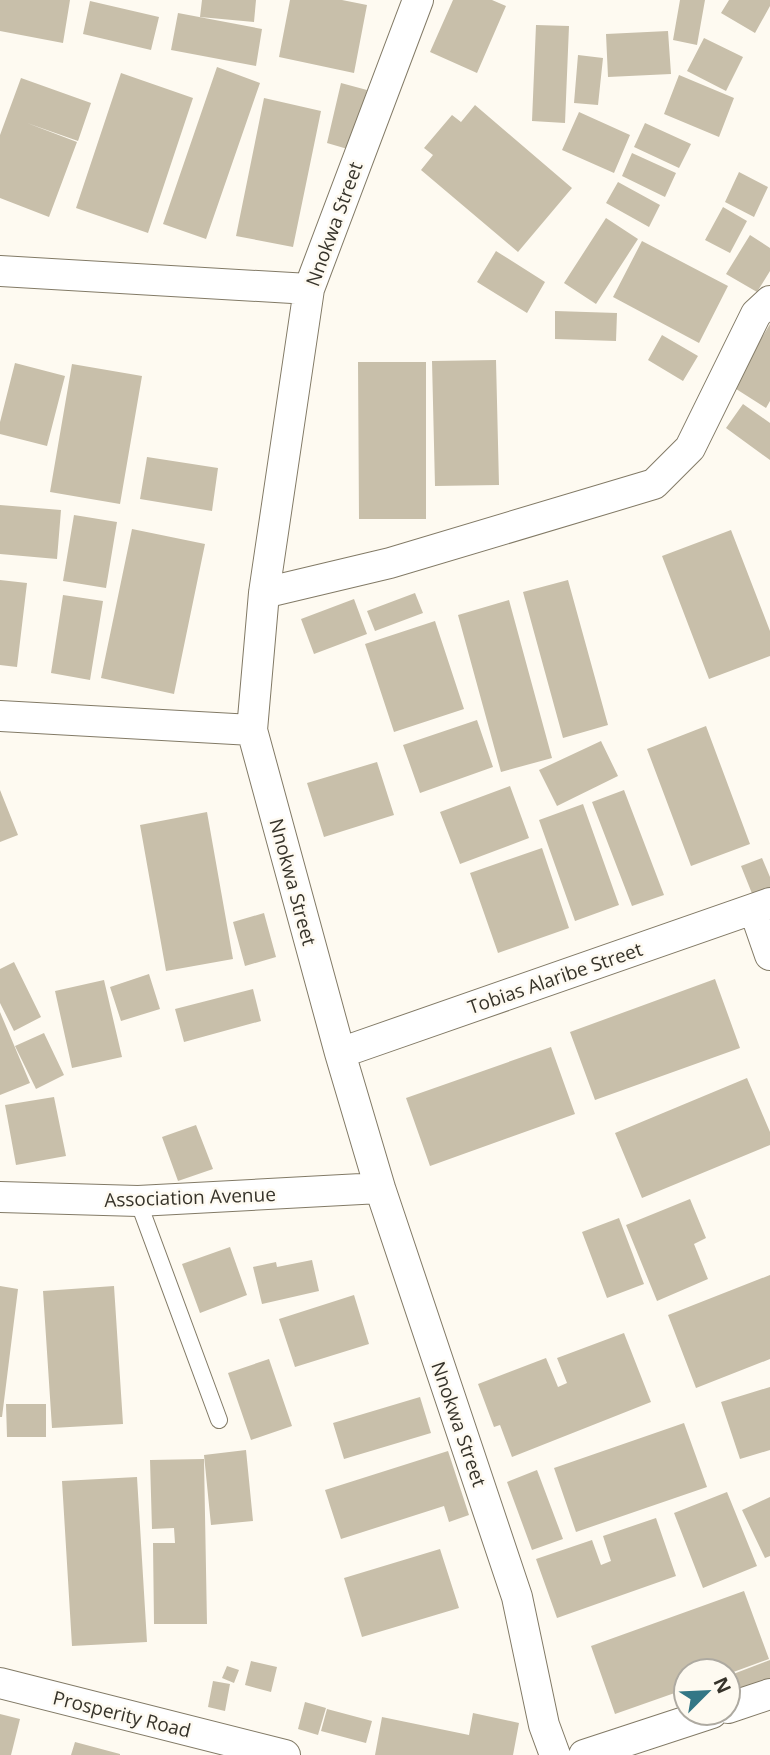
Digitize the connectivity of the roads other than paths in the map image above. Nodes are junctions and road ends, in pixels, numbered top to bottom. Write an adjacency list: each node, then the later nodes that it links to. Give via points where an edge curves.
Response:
1 (418, 0): 3 (street, Nnokwa Street)
2 (0, 271): 3 (street)
3 (309, 289): 5 (street, Nnokwa Street)
4 (770, 300): 5 (street, via 756,314 690,448 654,484 390,563)
5 (264, 593): 7 (street, Nnokwa Street)
6 (0, 716): 7 (street)
7 (252, 730): 10 (street, Nnokwa Street)
8 (762, 906): 9 (street); 10 (street, Tobias Alaribe Street)
9 (770, 955)
10 (340, 1053): 11 (street, Nnokwa Street)
11 (380, 1188): 13 (street, Association Avenue); 20 (street, Nnokwa Street, via 517,1597 544,1725)
12 (0, 1197): 13 (street, Association Avenue)
13 (138, 1201): 14 (lane)
14 (219, 1420)
15 (0, 1683): 19 (street, Prosperity Road)
16 (770, 1694): 17 (street)
17 (742, 1703)
18 (672, 1726): 21 (street)
19 (285, 1755)
20 (555, 1755)
21 (583, 1755)

